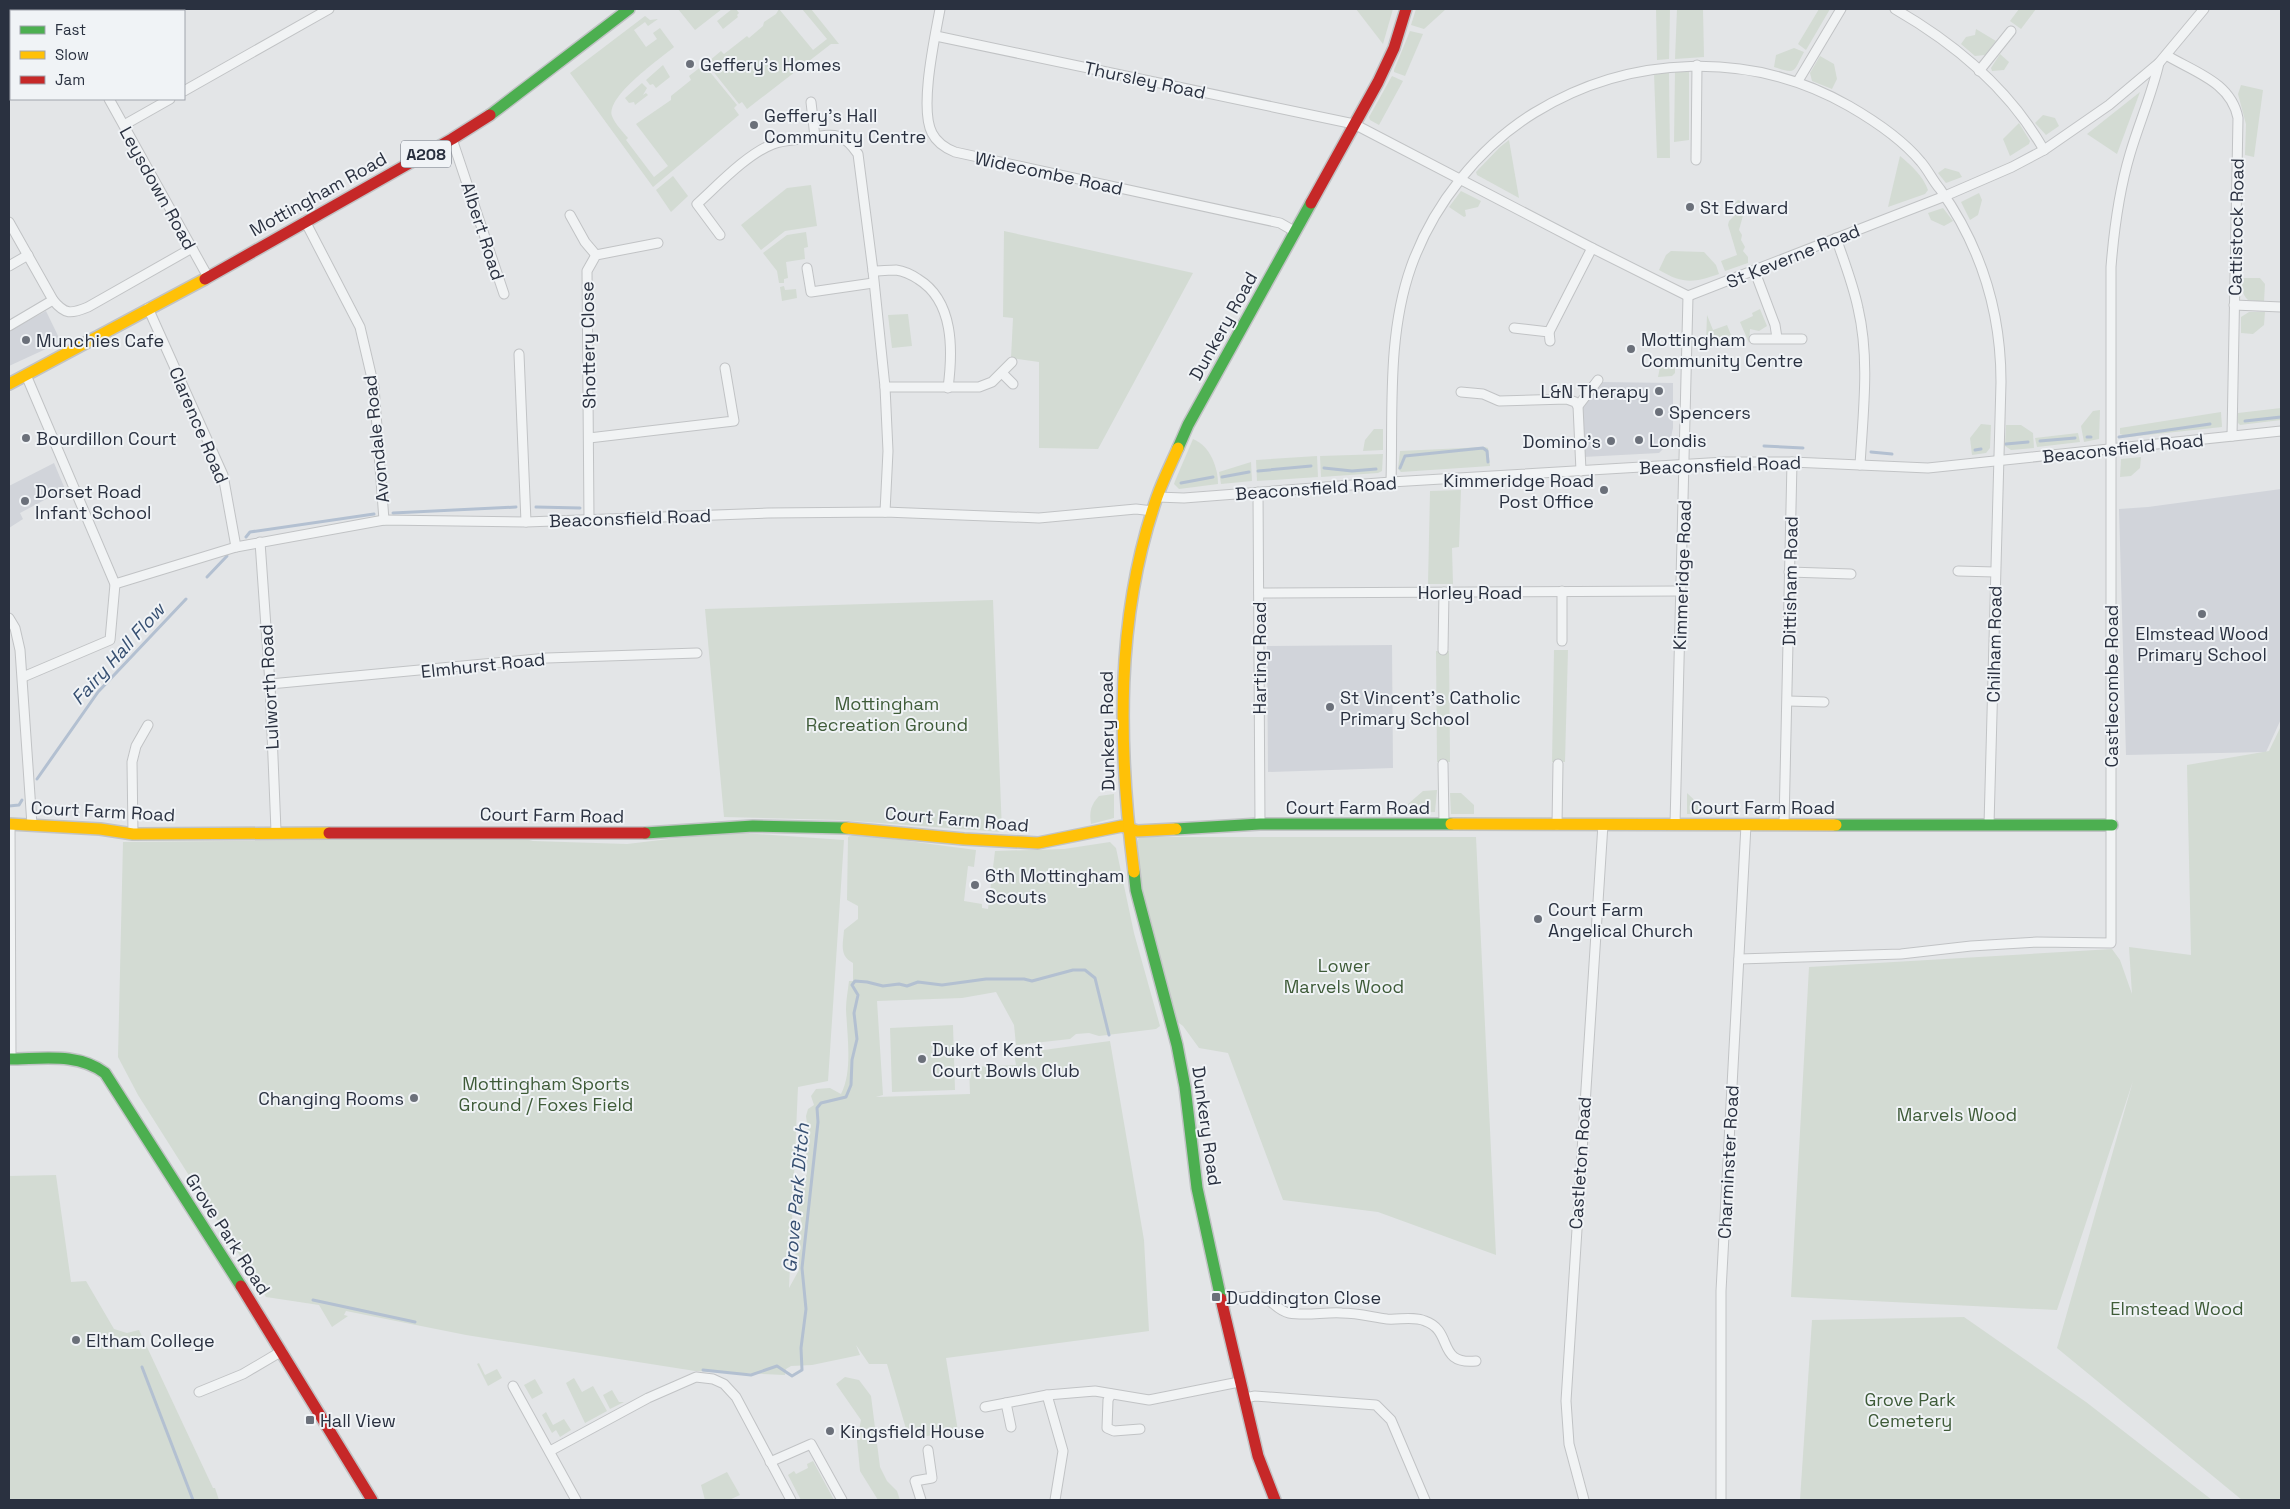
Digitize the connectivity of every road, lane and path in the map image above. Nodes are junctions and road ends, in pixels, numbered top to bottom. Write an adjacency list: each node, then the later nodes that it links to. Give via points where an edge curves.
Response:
1 (329, 9): 15 (street)
2 (629, 9): 22 (street, Mottingham Road / A208, via 501,108)
3 (940, 9): 9 (street, Widecombe Road)
4 (1406, 9): 19 (street, Dunkery Road, via 1394,48)
5 (1841, 9): 14 (street)
6 (1895, 9): 13 (street, via 1958,51)
7 (2204, 9): 10 (street, St Keverne Road)
8 (2011, 31): 13 (street)
9 (936, 36): 19 (street, Thursley Road); 30 (street, Widecombe Road, via 928,91 928,121 932,134 944,147 1280,224)
10 (2166, 54): 11 (street, St Keverne Road); 47 (street, Cattistock Road, via 2221,87 2236,108 2239,128)
11 (2159, 63): 23 (street, St Keverne Road, via 2103,109); 70 (street, Castlecombe Road, via 2154,88 2129,156 2114,230)
12 (1697, 65): 14 (street, Chilham Road, via 1765,72); 24 (street); 25 (street, Chilham Road, via 1632,72 1552,102 1512,128)
13 (1979, 71): 23 (street, via 2027,124)
14 (1798, 82): 26 (street, Chilham Road, via 1864,114 1898,139 1922,163)
15 (185, 90)
16 (110, 100): 20 (street, Leysdown Road)
17 (168, 100): 20 (street)
18 (811, 102): 21 (street)
19 (1354, 124): 25 (street); 30 (street, Dunkery Road)
20 (124, 125): 34 (street, Leysdown Road)
21 (815, 137): 31 (street, via 773,144 743,164 697,204); 40 (street, via 845,138 858,154)
22 (452, 139): 28 (street, Mottingham Road / A208); 44 (street, Albert Road)
23 (2044, 150): 26 (street, St Keverne Road)
24 (1696, 160)
25 (1460, 180): 35 (street); 76 (street, Chilham Road, via 1424,236 1401,302 1395,339)
26 (1945, 196): 32 (street, St Keverne Road); 72 (street, Chilham Road, via 1978,254 1997,322 2001,360)
27 (570, 215): 36 (street)
28 (305, 221): 42 (street, Mottingham Road / A208); 81 (street, Avondale Road, via 360,327 374,386)
29 (9, 222): 37 (street)
30 (1294, 231): 78 (street, Dunkery Road, via 1188,425)
31 (720, 235)
32 (1836, 238): 41 (street, St Keverne Road); 74 (street, via 1858,310 1864,348)
33 (658, 243): 36 (street)
34 (192, 248): 42 (street, Leysdown Road); 46 (street, via 77,311 63,311)
35 (1592, 248): 45 (street); 51 (street, via 1550,336)
36 (596, 254): 69 (street, Shottery Close, via 587,271)
37 (28, 255): 38 (street); 46 (street)
38 (9, 266)
39 (807, 268): 43 (street, via 811,292)
40 (873, 271): 43 (street); 64 (street, via 897,270 914,276 927,285 942,303 949,327)
41 (1755, 272): 45 (street, St Keverne Road); 52 (street, via 1775,324)
42 (208, 277): 49 (street, Mottingham Road / A208)
43 (873, 283): 63 (street)
44 (504, 294)
45 (1688, 296): 73 (street, Kimmeridge Road)
46 (53, 300): 50 (street)
47 (2234, 306): 48 (street); 68 (street, Cattistock Road)
48 (2281, 307)
49 (148, 308): 59 (street, Mottingham Road / A208); 85 (street, Clarence Road, via 223,475)
50 (9, 326)
51 (1514, 328)
52 (1776, 338): 53 (street); 54 (street)
53 (1754, 339)
54 (1802, 339)
55 (519, 354): 83 (street)
56 (1012, 362): 58 (street)
57 (725, 368): 69 (street, via 734,421)
58 (1002, 373): 62 (street); 64 (street, via 979,387)
59 (26, 375): 61 (street, Mottingham Road / A208); 90 (street)
60 (1598, 380): 66 (street)
61 (9, 384)
62 (1013, 384)
63 (885, 387): 64 (street); 80 (street, via 888,451)
64 (948, 388)
65 (1461, 392): 66 (street, via 1483,394 1499,401 1567,399)
66 (1578, 406): 75 (street)
67 (2281, 430): 68 (street, Beaconsfield Road)
68 (2232, 436): 70 (street, Beaconsfield Road)
69 (589, 438): 82 (street, Shottery Close)
70 (2110, 450): 72 (street, Beaconsfield Road); 117 (street, Castlecombe Road)
71 (1792, 462): 73 (street, Beaconsfield Road); 74 (street, Beaconsfield Road); 87 (street, Dittisham Road)
72 (1998, 462): 74 (street, Beaconsfield Road, via 1928,468); 88 (street, Chilham Road)
73 (1685, 465): 75 (street, Beaconsfield Road); 92 (street, Kimmeridge Road)
74 (1860, 465)
75 (1581, 471): 76 (street, Beaconsfield Road)
76 (1391, 482): 77 (street, Beaconsfield Road)
77 (1258, 492): 78 (street, Beaconsfield Road); 94 (street, Harting Road)
78 (1157, 497): 79 (street, Dunkery Road)
79 (1152, 511): 80 (street, Beaconsfield Road, via 1136,509 1006,519); 118 (street, Dunkery Road, via 1135,576 1124,662 1122,745)
80 (885, 512): 82 (street, Beaconsfield Road)
81 (384, 520): 83 (street, Beaconsfield Road); 84 (street, Beaconsfield Road)
82 (589, 520): 83 (street, Beaconsfield Road)
83 (526, 522)
84 (260, 542): 85 (street, Beaconsfield Road); 101 (street, Lulworth Road)
85 (236, 547): 90 (street, Beaconsfield Road)
86 (1958, 570): 88 (street)
87 (1790, 572): 89 (street); 102 (street, Dittisham Road)
88 (1995, 572): 116 (street, Chilham Road)
89 (1851, 574)
90 (115, 584): 100 (street, via 110,640)
91 (1562, 591): 92 (street, Horley Road); 93 (street, Horley Road); 97 (street)
92 (1681, 591): 111 (street, Kimmeridge Road)
93 (1444, 592): 94 (street, Horley Road); 98 (street)
94 (1259, 594): 108 (street, Harting Road)
95 (9, 618): 96 (street)
96 (12, 630): 100 (street)
97 (1562, 640)
98 (1443, 650)
99 (697, 653): 101 (street, Elmhurst Road, via 547,658)
100 (23, 677): 114 (street)
101 (270, 684): 119 (street, Lulworth Road)
102 (1788, 701): 103 (street); 113 (street, Dittisham Road)
103 (1824, 702)
104 (148, 725): 120 (street, via 136,746 132,762)
105 (1443, 764): 109 (street)
106 (1558, 764): 115 (street)
107 (10, 824): 114 (street, Court Farm Road); 122 (street)
108 (1260, 824): 109 (street, Court Farm Road); 118 (street, Court Farm Road, via 1137,831)
109 (1444, 824): 115 (street, Court Farm Road)
110 (1603, 824): 111 (street, Court Farm Road); 115 (street, Court Farm Road); 147 (street, Castleton Road, via 1566,1401 1572,1460)
111 (1675, 824): 112 (street, Court Farm Road)
112 (1746, 824): 113 (street, Court Farm Road); 121 (street, Charminster Road)
113 (1784, 824): 116 (street, Court Farm Road)
114 (32, 825): 120 (street, Court Farm Road)
115 (1557, 825)
116 (1989, 825): 117 (street, Court Farm Road)
117 (2112, 825): 121 (street, Castlecombe Road, via 2111,943 2037,942 1901,954)
118 (1128, 828): 119 (street, Court Farm Road, via 1122,826 1038,843 840,827 753,826 598,834); 123 (street, Dunkery Road, via 1144,926 1177,1045 1197,1188)
119 (276, 832): 120 (street, Court Farm Road)
120 (133, 834)
121 (1739, 959): 148 (street, Charminster Road, via 1721,1291)
122 (10, 1059): 124 (street, Grove Park Road, via 78,1059 105,1073)
123 (1222, 1303): 125 (street, via 1255,1296 1286,1312 1355,1313 1387,1319 1420,1319 1433,1324 1441,1332 1452,1356 1462,1361); 126 (street, Dunkery Road)
124 (282, 1351): 128 (street, via 244,1374); 139 (street, Grove Park Road)
125 (1476, 1360)
126 (1239, 1382): 130 (street, via 1149,1400); 131 (street, Dunkery Road)
127 (513, 1386): 137 (street)
128 (199, 1392)
129 (1047, 1394): 130 (street, via 1095,1391); 132 (street); 144 (street, via 1063,1451)
130 (1111, 1394): 135 (street, via 1107,1428 1114,1431)
131 (1245, 1398): 145 (street, Dunkery Road, via 1258,1456); 146 (street, via 1255,1396 1376,1405 1391,1420)
132 (1006, 1403): 133 (street); 134 (street)
133 (985, 1407)
134 (1010, 1426)
135 (1140, 1429)
136 (928, 1450): 143 (street, via 932,1478 916,1481)
137 (550, 1451): 138 (street, via 648,1398 696,1377 705,1377 724,1384 736,1397); 140 (street)
138 (770, 1462): 141 (street); 142 (street, via 811,1444)
139 (372, 1500)
140 (576, 1500)
141 (790, 1500)
142 (842, 1500)
143 (921, 1500)
144 (1055, 1500)
145 (1275, 1500)
146 (1424, 1500)
147 (1584, 1500)
148 (1721, 1500)

